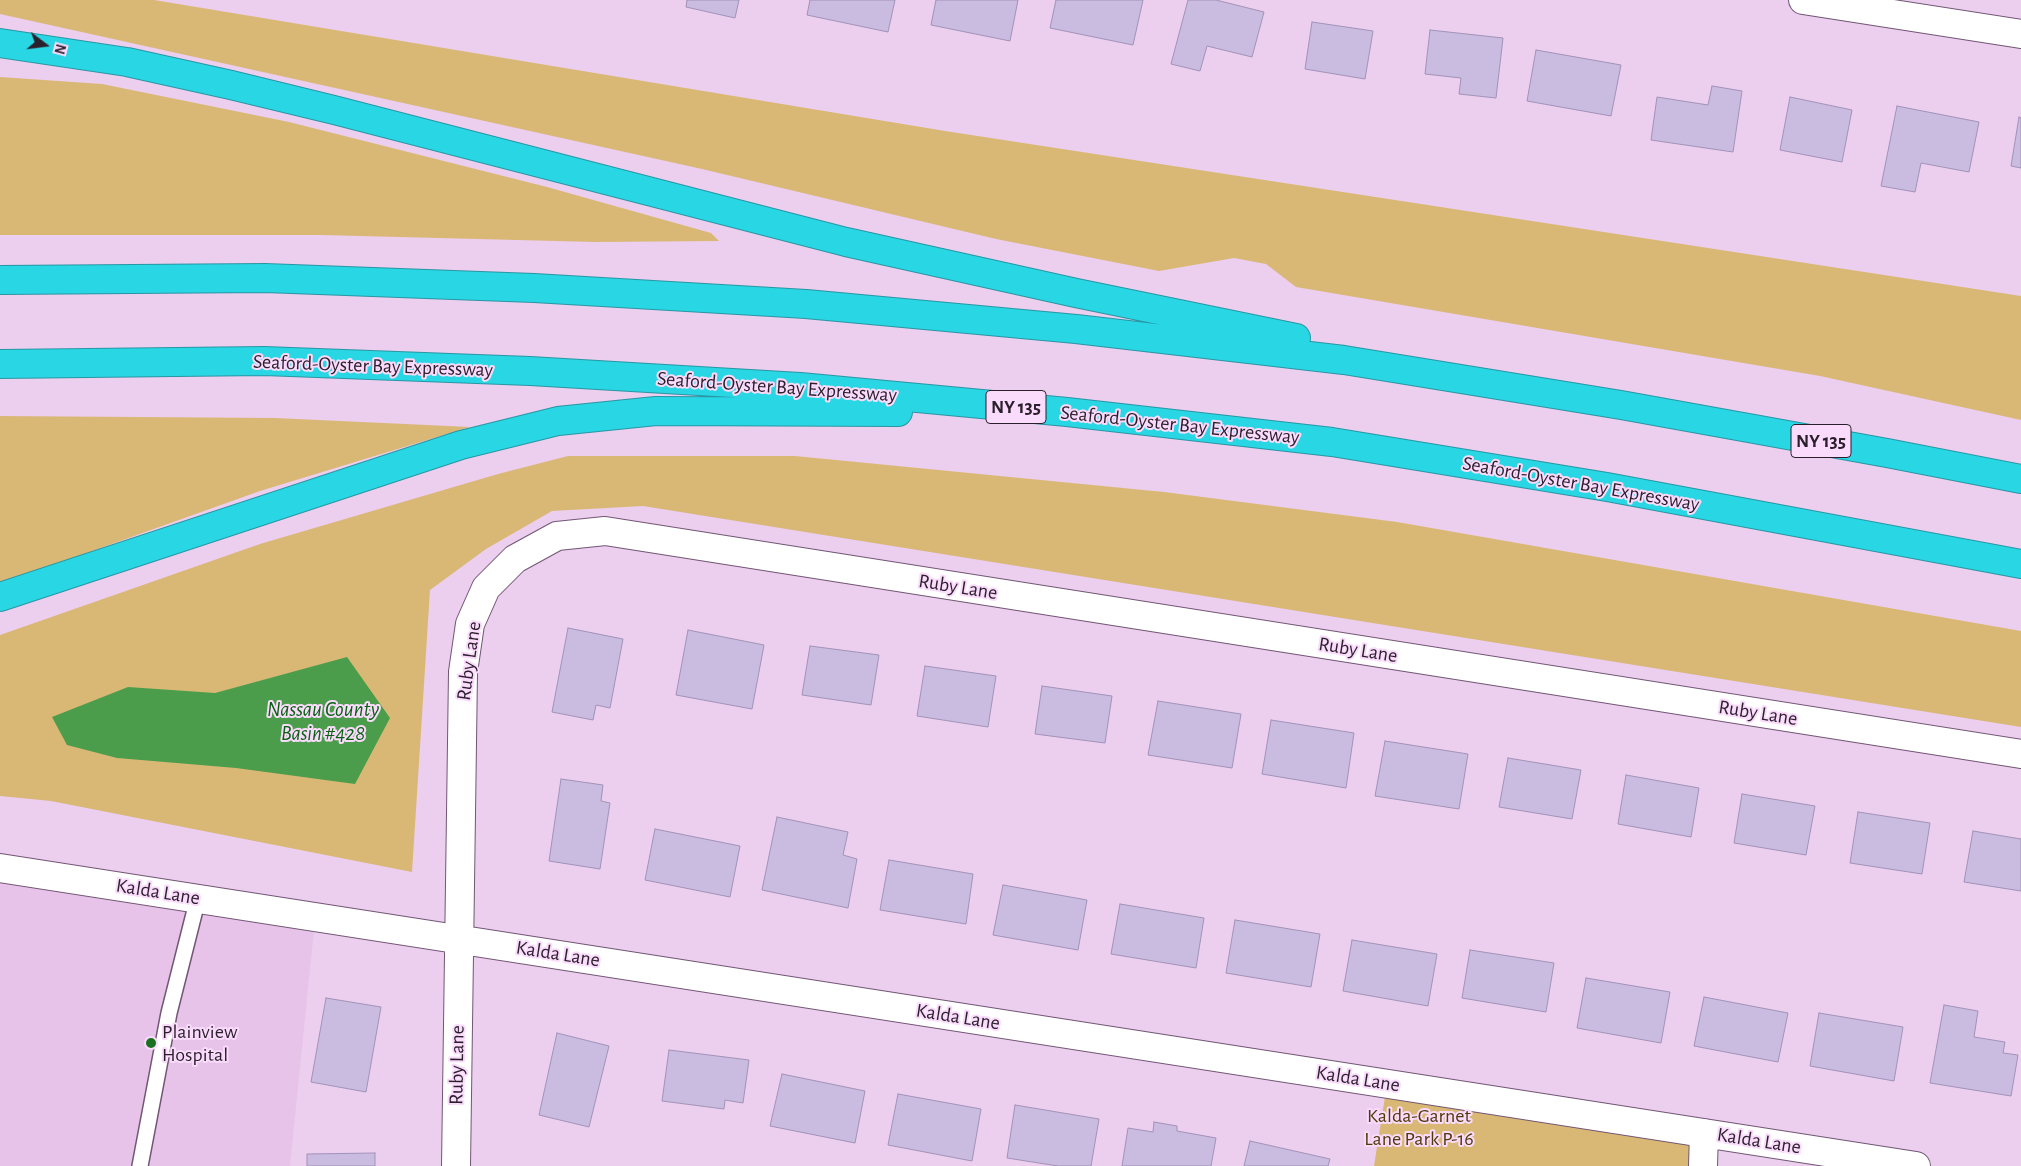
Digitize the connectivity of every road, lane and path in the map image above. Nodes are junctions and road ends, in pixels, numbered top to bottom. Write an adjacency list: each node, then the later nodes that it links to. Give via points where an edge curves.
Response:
1 (1803, 0): 2 (street)
2 (2021, 34)
3 (0, 43): 6 (highway, via 127,62 231,85 866,246 1085,295)
4 (0, 280): 6 (highway, NY 135, via 265,278 534,288 806,304 1076,329 1344,360)
5 (0, 364): 7 (highway, Seaford-Oyster Bay Expressway / NY 135, via 264,362 530,371 800,386)
6 (1621, 406): 8 (highway, NY 135)
7 (1067, 412): 9 (highway, Seaford-Oyster Bay Expressway / NY 135, via 1332,442 1607,487); 10 (highway, via 656,411 558,421 461,445)
8 (2021, 479)
9 (2021, 564)
10 (0, 597)
11 (2021, 754): 14 (street, Ruby Lane, via 605,531 557,536 515,559 486,588 470,624 463,672)
12 (0, 868): 13 (street, Kalda Lane)
13 (198, 898): 14 (street, Kalda Lane); 16 (lane, via 169,1013)
14 (459, 939): 15 (street, Kalda Lane); 17 (street, Ruby Lane)
15 (1704, 1133): 18 (street); 19 (street, Kalda Lane)
16 (140, 1166)
17 (456, 1166)
18 (1703, 1166)
19 (1916, 1166)

